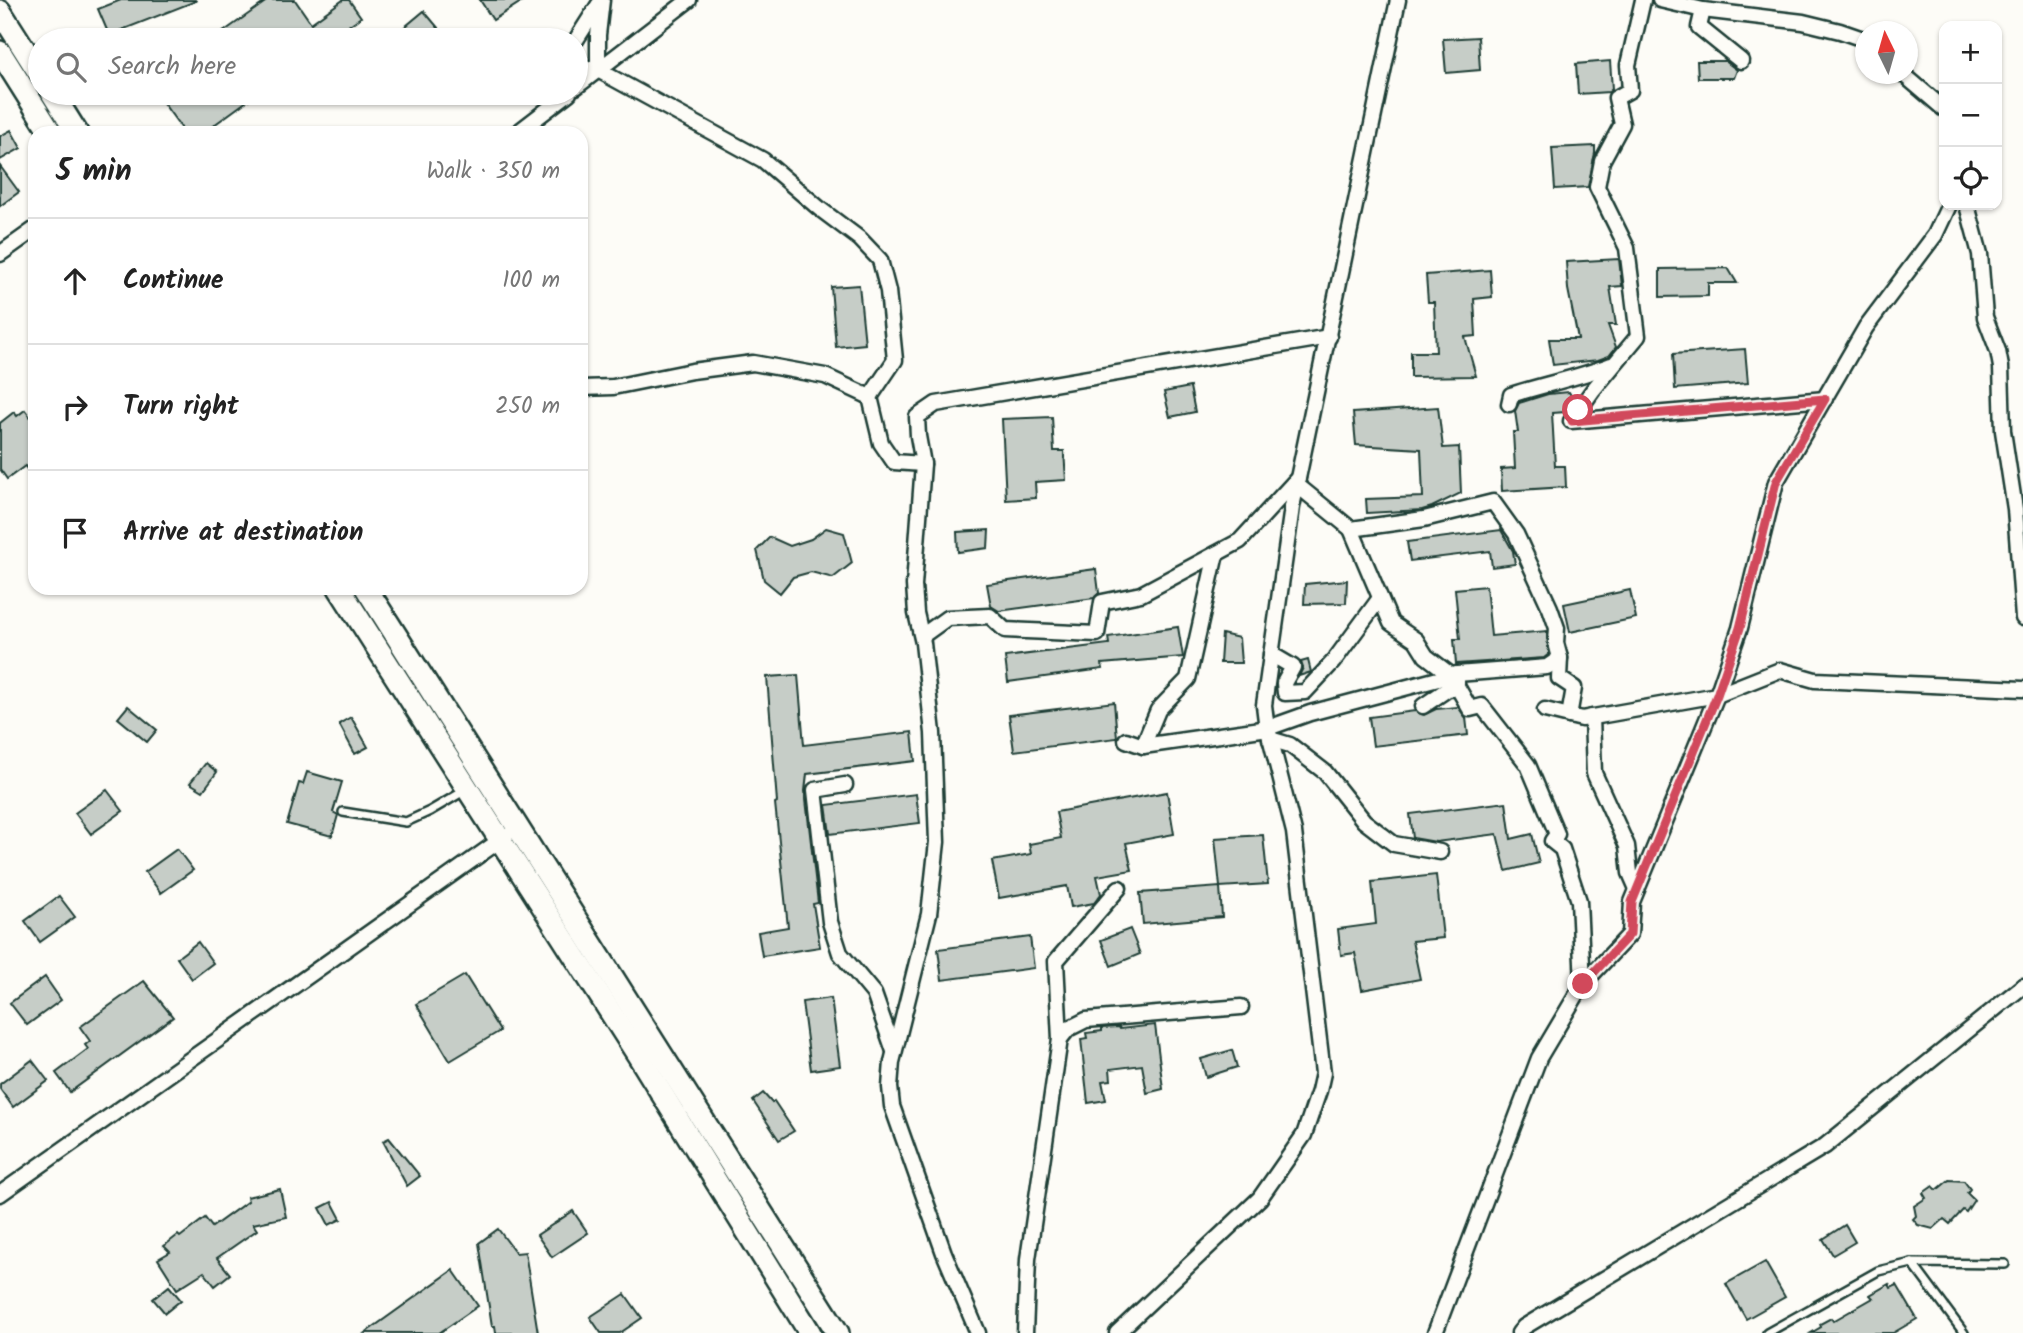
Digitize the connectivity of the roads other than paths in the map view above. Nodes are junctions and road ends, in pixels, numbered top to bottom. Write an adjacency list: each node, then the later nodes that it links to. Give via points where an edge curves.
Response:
1 (602, 0): 8 (street); 14 (street)
2 (689, 0): 14 (street)
3 (1398, 0): 29 (street)
4 (1643, 0): 30 (street, via 1628,65 1630,90 1616,98 1622,124 1602,161 1597,187 1628,248 1638,336)
5 (1660, 0): 6 (street)
6 (1703, 10): 9 (street, via 1803,22); 12 (street, via 1699,27)
7 (0, 11): 11 (main road)
8 (584, 28)
9 (1855, 36)
10 (0, 52): 17 (main road)
11 (28, 55)
12 (1741, 61)
13 (588, 68): 14 (street)
14 (598, 70): 15 (street); 32 (street, via 763,160 880,260 895,360)
15 (588, 78)
16 (1915, 84): 21 (street)
17 (28, 96)
18 (33, 105): 22 (main road)
19 (60, 105): 23 (main road)
20 (553, 105): 24 (street)
21 (1939, 105)
22 (47, 126)
23 (73, 126)
24 (525, 126)
25 (1947, 210): 33 (street, via 1935,235 1866,327)
26 (1968, 210): 42 (street, via 1980,254 1984,317 2001,368)
27 (28, 234): 28 (street)
28 (0, 254)
29 (1329, 337): 35 (street, via 936,404 917,417); 36 (street)
30 (1615, 363): 33 (street, via 1572,421); 34 (street, via 1511,395)
31 (588, 388): 32 (street, via 753,363 825,376)
32 (870, 397): 35 (street, via 881,443 894,462)
33 (1825, 399): 48 (street, via 1776,482 1740,628)
34 (1508, 404)
35 (923, 464): 43 (street, via 914,585)
36 (1298, 481): 37 (street); 38 (street, via 1240,541); 44 (street)
37 (1351, 529): 41 (street); 45 (street, via 1424,519 1493,502 1516,534 1550,608)
38 (1216, 554): 43 (street, via 1141,594 1102,602 1097,634 1005,630 990,616 947,618); 55 (street, via 1188,679 1158,710)
39 (343, 595): 57 (main road)
40 (370, 595): 59 (main road)
41 (1380, 598): 44 (street, via 1306,692 1286,693 1284,683 1293,667); 46 (street, via 1391,623 1416,640 1426,656)
42 (2023, 618)
43 (922, 636): 68 (street, via 933,733 937,842 929,914)
44 (1271, 654): 53 (street, via 1264,705)
45 (1560, 658): 46 (street, via 1547,667); 51 (street, via 1559,678 1574,688)
46 (1455, 679): 49 (street); 53 (street, via 1310,713); 64 (street, via 1470,709 1482,706 1528,765 1551,817 1557,834 1552,841 1562,849 1579,901)
47 (2023, 689): 48 (street, via 1815,680 1780,670)
48 (1717, 695): 52 (street); 63 (street)
49 (1423, 706)
50 (1545, 710): 51 (street)
51 (1569, 716): 52 (street)
52 (1592, 718): 63 (street, via 1594,773 1627,846)
53 (1269, 734): 55 (street); 61 (street, via 1325,772 1363,821 1394,844); 76 (street, via 1294,832 1323,1073 1319,1091 1304,1135 1260,1198)
54 (1126, 740): 55 (street)
55 (1143, 746)
56 (845, 785): 68 (street, via 816,790 830,922 840,953 874,995)
57 (468, 789): 58 (lane, via 406,822); 60 (main road)
58 (344, 812)
59 (520, 828): 60 (street); 73 (main road)
60 (500, 840): 69 (street); 72 (main road)
61 (1440, 852)
62 (1119, 888): 67 (street, via 1056,961)
63 (1637, 889): 64 (street, via 1630,934)
64 (1583, 984): 77 (street, via 1539,1058)
65 (2023, 986): 78 (street, via 1825,1146)
66 (1241, 1007): 67 (street, via 1086,1020)
67 (1060, 1039): 75 (street, via 1028,1259)
68 (894, 1052): 74 (street, via 892,1106)
69 (0, 1194)
70 (1912, 1263): 71 (lane); 79 (lane, via 1878,1271); 80 (lane)
71 (2004, 1264)
72 (810, 1333)
73 (838, 1333)
74 (978, 1333)
75 (1025, 1333)
76 (1117, 1333)
77 (1435, 1333)
78 (1518, 1333)
79 (1767, 1333)
80 (1964, 1333)

